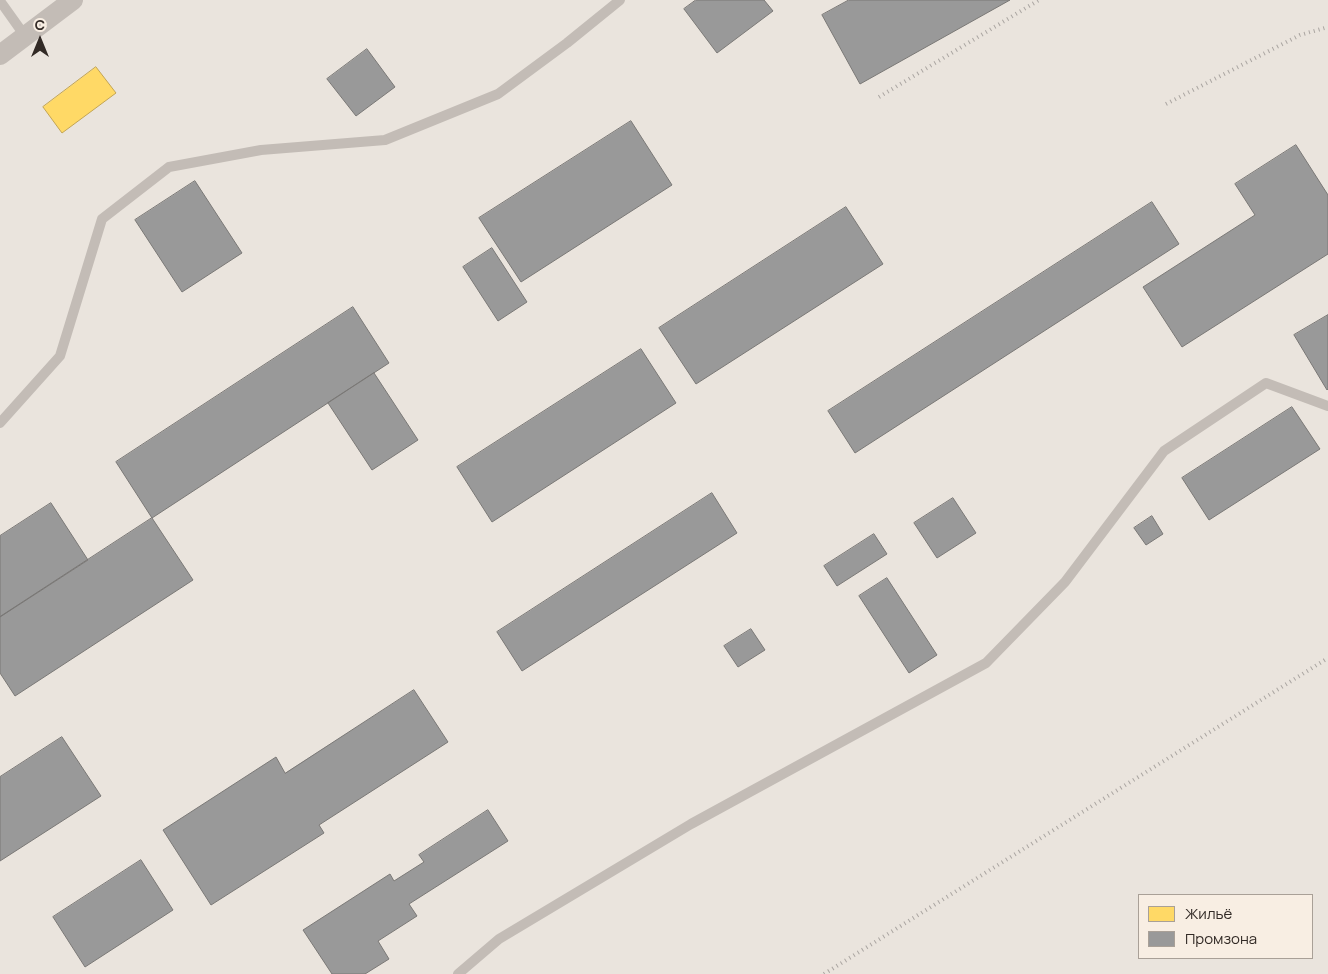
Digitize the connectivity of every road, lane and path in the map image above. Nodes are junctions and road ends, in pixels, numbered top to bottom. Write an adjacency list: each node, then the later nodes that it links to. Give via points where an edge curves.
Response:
1 (73, 0): 4 (street)
2 (620, 0): 7 (lane, via 567,44 498,94 385,140 262,150 169,167 102,219 60,356)
3 (0, 1): 4 (lane)
4 (25, 36): 5 (street)
5 (0, 55)
6 (1328, 406): 8 (lane, via 1266,383 1164,451 1065,582 986,663 691,824 499,939)
7 (0, 424)
8 (458, 974)

